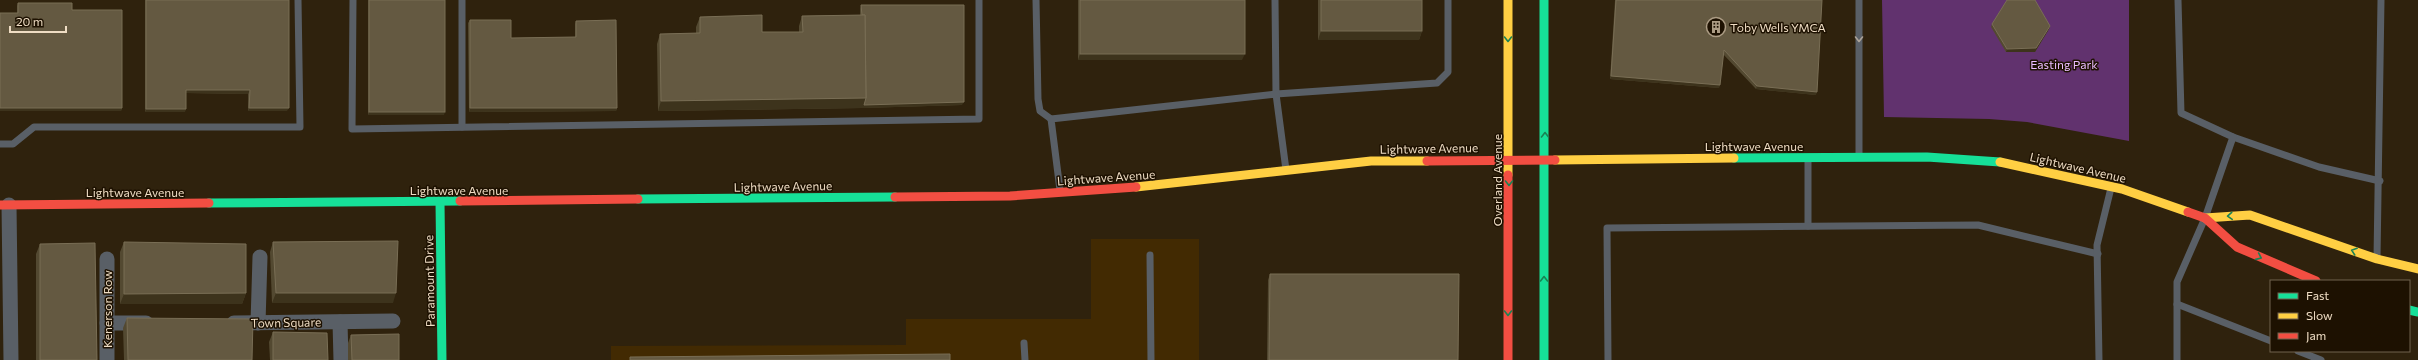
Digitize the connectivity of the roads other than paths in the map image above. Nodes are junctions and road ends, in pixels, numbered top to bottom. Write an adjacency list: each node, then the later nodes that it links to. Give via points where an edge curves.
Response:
1 (298, 0): 17 (lane, via 300,127 34,127 13,144)
2 (353, 0): 15 (lane, via 352,129)
3 (462, 0): 15 (lane)
4 (979, 0): 15 (lane, via 979,119)
5 (1036, 0): 14 (lane, via 1038,99 1040,111)
6 (1275, 0): 13 (lane)
7 (1448, 0): 13 (lane, via 1448,72 1437,82)
8 (1508, 0): 21 (main road, Overland Avenue, one-way to 21)
9 (1544, 0): 20 (main road, one-way to 9)
10 (1859, 0): 19 (lane, one-way to 19)
11 (2178, 0): 16 (lane, via 2181,113)
12 (2381, 0): 23 (lane)
13 (1276, 94): 14 (lane); 22 (lane)
14 (1052, 119): 25 (lane)
15 (462, 127)
16 (2233, 137): 23 (lane, via 2319,167); 28 (lane)
17 (0, 144)
18 (1808, 157): 19 (main road, Lightwave Avenue); 20 (main road, Lightwave Avenue); 29 (lane)
19 (1859, 157): 24 (main road, Lightwave Avenue, via 1927,157 2008,163)
20 (1545, 158): 21 (main road, Lightwave Avenue); 54 (main road, one-way to 20)
21 (1509, 159): 22 (main road, Lightwave Avenue, via 1371,161); 53 (main road, Overland Avenue, one-way to 53)
22 (1286, 170): 25 (main road, Lightwave Avenue, via 1166,186)
23 (2380, 181): 34 (lane)
24 (2112, 186): 28 (main road, Lightwave Avenue); 30 (lane)
25 (1060, 193): 26 (main road, Lightwave Avenue, via 1010,196)
26 (440, 202): 27 (main road, Lightwave Avenue); 50 (main road, Paramount Drive)
27 (4, 205): 47 (street)
28 (2205, 218): 34 (main road, Lightwave Avenue, one-way to 28, via 2250,215); 36 (main road, Lightwave Avenue, one-way to 36, via 2237,247); 37 (lane, via 2177,282)
29 (1808, 226): 30 (lane, via 1978,225); 55 (lane, via 1607,228)
30 (2098, 254): 56 (lane)
31 (1150, 255): 52 (lane)
32 (260, 257): 43 (street)
33 (107, 259): 40 (street, Kenerson Row)
34 (2377, 259): 35 (main road, Lightwave Avenue)
35 (2418, 269)
36 (2314, 280)
37 (2177, 304): 44 (lane); 57 (lane)
38 (393, 321): 39 (street, Town Square)
39 (340, 322): 43 (street, Town Square); 49 (street)
40 (107, 323): 41 (street); 48 (street, Kenerson Row)
41 (163, 323)
42 (218, 323): 43 (street, Town Square)
43 (258, 323)
44 (2270, 341)
45 (1024, 343): 51 (lane)
46 (2301, 352): 58 (lane)
47 (11, 360)
48 (107, 360)
49 (340, 360)
50 (442, 360)
51 (1025, 360)
52 (1151, 360)
53 (1508, 360)
54 (1544, 360)
55 (1608, 360)
56 (2099, 360)
57 (2178, 360)
58 (2321, 360)

